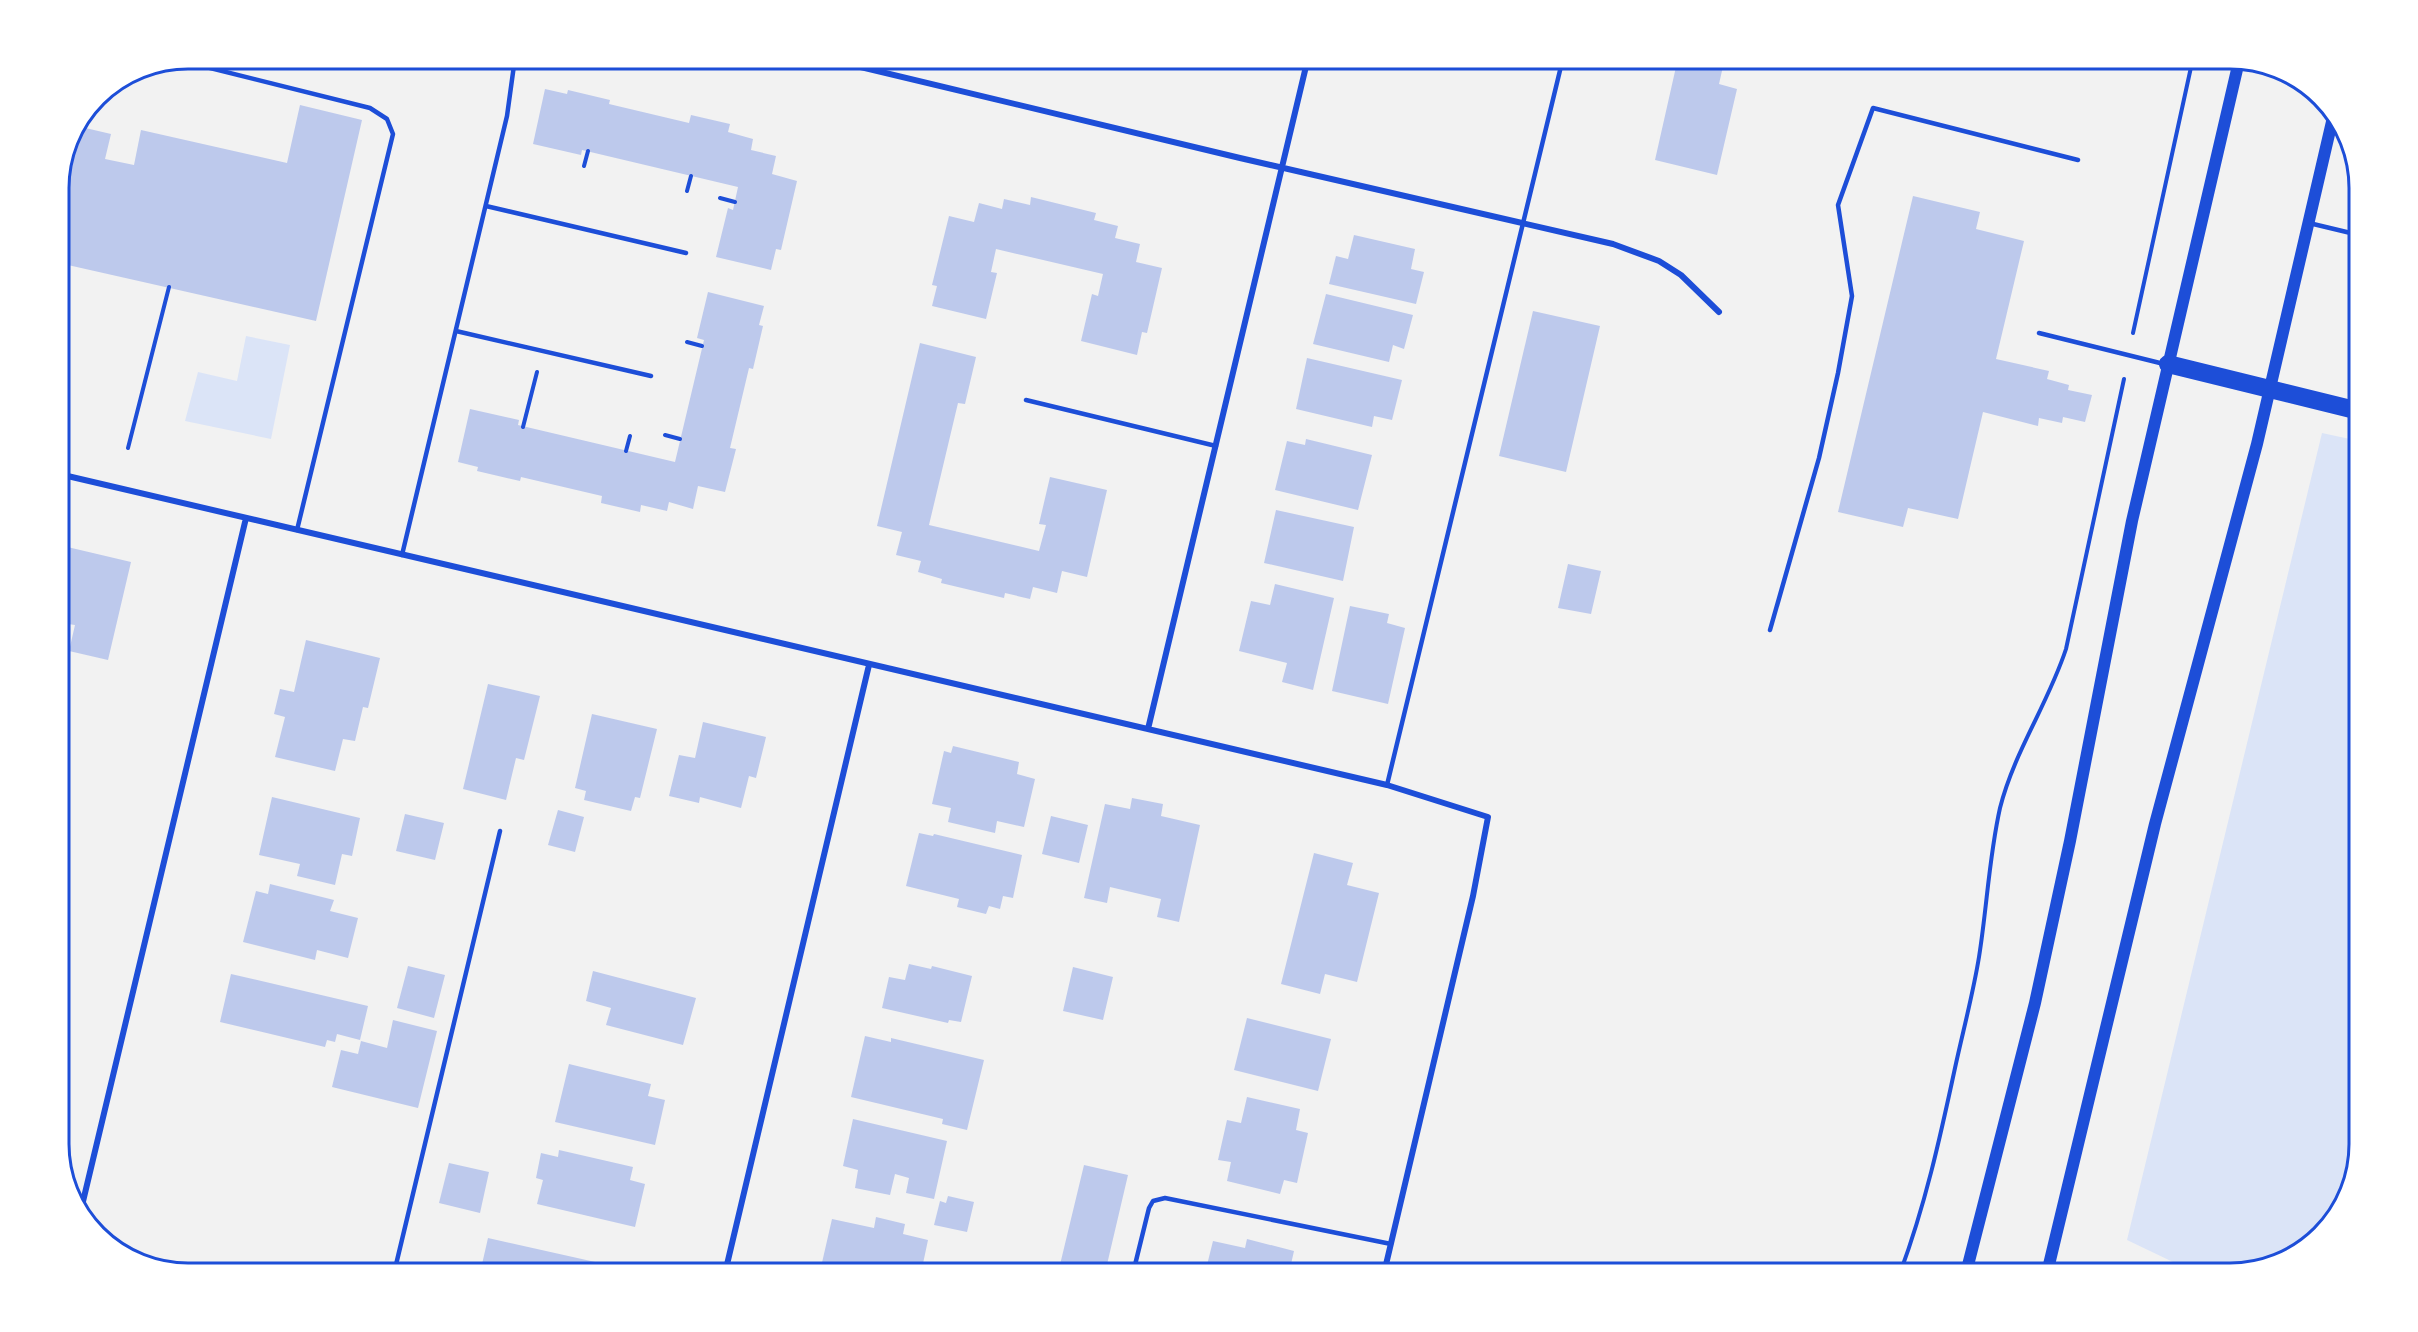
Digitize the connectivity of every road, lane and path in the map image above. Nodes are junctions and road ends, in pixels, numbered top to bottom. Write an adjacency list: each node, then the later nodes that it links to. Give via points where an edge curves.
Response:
1 (214, 69): 44 (lane, via 370,108 387,119 393,134)
2 (513, 69): 17 (lane)
3 (869, 69): 12 (street)
4 (1306, 69): 12 (street)
5 (1560, 69): 18 (lane)
6 (2191, 69): 29 (path)
7 (2237, 69): 30 (main road)
8 (2331, 126): 19 (main road)
9 (588, 151): 11 (path)
10 (2078, 160): 46 (lane, via 1873,108 1838,205 1852,296 1838,373 1819,458)
11 (584, 166)
12 (1283, 168): 18 (street); 39 (street)
13 (691, 176): 14 (path)
14 (687, 191)
15 (720, 198): 16 (path)
16 (735, 202)
17 (486, 206): 21 (lane); 24 (lane)
18 (1524, 223): 23 (street, via 1613,244 1659,261 1682,275); 49 (lane)
19 (2309, 223): 20 (lane); 32 (main road)
20 (2349, 233)
21 (686, 253)
22 (169, 287): 40 (path)
23 (1719, 312)
24 (456, 331): 28 (lane); 45 (lane)
25 (2038, 333): 29 (lane)
26 (687, 342): 27 (path)
27 (702, 346)
28 (543, 351): 31 (lane); 35 (path)
29 (2128, 356): 30 (lane); 57 (path, via 2066,650 2056,680 2009,775 2000,809 1978,960 1946,1110 1917,1228)
30 (2168, 364): 32 (highway); 58 (main road, via 2035,1003)
31 (651, 376)
32 (2270, 389): 34 (highway); 59 (main road, via 2155,824)
33 (1026, 400): 39 (lane)
34 (2349, 409)
35 (523, 427)
36 (665, 435): 38 (path)
37 (630, 436): 41 (path)
38 (680, 439)
39 (1216, 446): 48 (street)
40 (128, 448)
41 (626, 451)
42 (69, 476): 43 (street)
43 (246, 518): 44 (street); 51 (street)
44 (297, 530): 45 (street)
45 (402, 555): 47 (street)
46 (1770, 630)
47 (869, 665): 48 (street); 54 (street)
48 (1148, 729): 49 (street)
49 (1387, 785): 52 (street, via 1488,817)
50 (500, 831): 53 (lane)
51 (83, 1200)
52 (1391, 1244): 55 (lane, via 1165,1198 1154,1201 1149,1208); 56 (street)
53 (397, 1263)
54 (728, 1263)
55 (1136, 1263)
56 (1387, 1263)
57 (1904, 1263)
58 (1969, 1263)
59 (2051, 1263)

